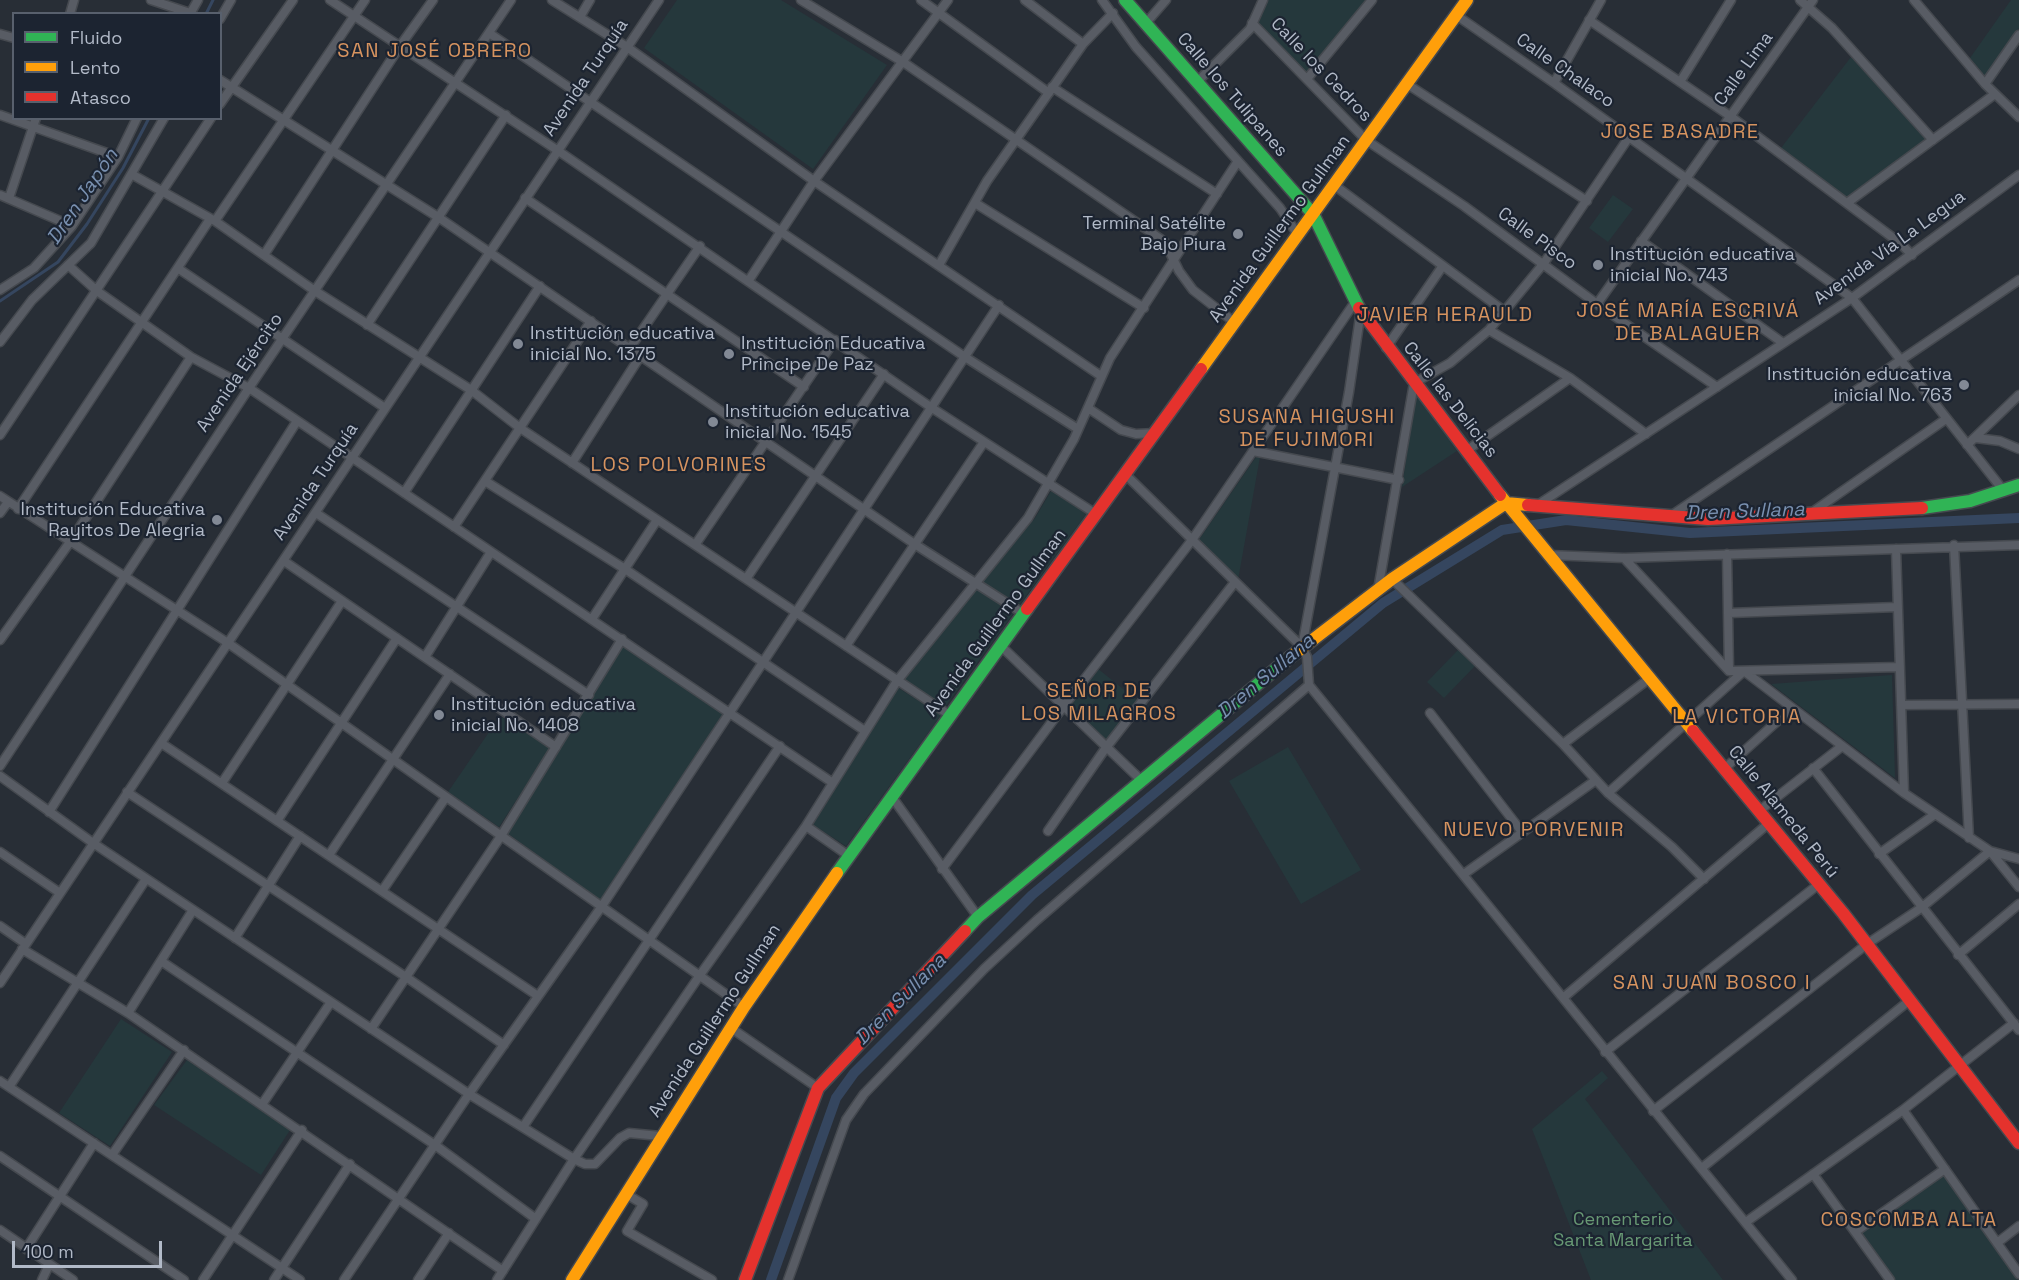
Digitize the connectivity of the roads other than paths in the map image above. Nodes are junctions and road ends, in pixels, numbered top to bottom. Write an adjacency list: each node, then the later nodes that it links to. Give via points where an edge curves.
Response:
1 (151, 0): 26 (street)
2 (231, 0): 30 (street)
3 (293, 0): 50 (street)
4 (330, 0): 31 (street)
5 (365, 0): 31 (street)
6 (434, 0): 39 (street)
7 (511, 0): 36 (street, Avenida Ejército)
8 (552, 0): 32 (street)
9 (590, 0): 32 (street)
10 (659, 0): 40 (street, Avenida Turquía)
11 (801, 0): 41 (street)
12 (921, 0): 27 (street)
13 (948, 0): 27 (street)
14 (1025, 0): 38 (street)
15 (1102, 0): 28 (street)
16 (1125, 0): 34 (street, Calle los Tulipanes)
17 (1166, 0): 34 (street)
18 (1263, 0): 35 (street)
19 (1372, 0): 42 (street)
20 (1467, 0): 29 (street, Avenida Guillermo Gullman)
21 (1601, 0): 33 (street)
22 (1731, 0): 47 (street)
23 (1800, 0): 25 (street)
24 (1914, 0): 49 (street)
25 (1811, 3): 56 (street, Calle Lima); 65 (street)
26 (187, 12)
27 (939, 12): 41 (street); 51 (street)
28 (1113, 13): 38 (street); 70 (street, via 1136,47)
29 (1456, 15): 46 (street, Calle Chalaco); 48 (street, Avenida Guillermo Gullman)
30 (222, 16)
31 (354, 17): 39 (street); 61 (street)
32 (580, 17): 40 (street)
33 (1589, 20): 46 (street); 47 (street)
34 (1146, 23): 45 (street, Calle los Tulipanes)
35 (1252, 23): 42 (street, Calle los Cedros); 45 (street)
36 (489, 33): 44 (street, Avenida Ejército); 53 (street)
37 (2019, 35): 49 (street)
38 (1083, 44): 51 (street)
39 (400, 46): 44 (street); 67 (street)
40 (627, 47): 53 (street, Avenida Turquía); 74 (street)
41 (903, 62): 66 (street); 74 (street)
42 (1307, 79): 64 (street, Calle los Cedros)
43 (222, 81): 50 (street)
44 (456, 82): 55 (street); 75 (street, Avenida Ejército)
45 (1196, 82): 84 (street, Calle los Tulipanes)
46 (1554, 82): 63 (street, Calle Chalaco)
47 (1680, 82): 56 (street)
48 (1407, 84): 64 (street, Avenida Guillermo Gullman); 81 (street)
49 (1985, 84): 52 (street)
50 (232, 86): 54 (street); 61 (street)
51 (1051, 90): 66 (street); 78 (street)
52 (1995, 94): 57 (street); 65 (street)
53 (590, 100): 68 (street, Avenida Turquía); 88 (street)
54 (222, 101)
55 (506, 115): 68 (street); 85 (street)
56 (1730, 116): 73 (street, Calle Lima); 83 (street)
57 (2019, 117)
58 (135, 120): 69 (street)
59 (163, 120): 71 (street)
60 (210, 120): 77 (street)
61 (281, 121): 67 (street); 86 (street)
62 (34, 123): 69 (street); 79 (street)
63 (1629, 137): 73 (street, Calle Chalaco); 81 (street)
64 (1366, 140): 76 (street, Avenida Guillermo Gullman); 96 (street, Calle Pisco)
65 (1933, 140): 83 (street)
66 (1015, 141): 82 (street); 95 (street, via 1165,242)
67 (332, 150): 75 (street); 93 (street)
68 (558, 150): 80 (street, Avenida Turquía); 91 (street)
69 (118, 157): 87 (street)
70 (1238, 161): 78 (street); 89 (street, via 1280,208)
71 (133, 175): 77 (street); 97 (street, via 91,243)
72 (2019, 175): 94 (street, Avenida Vía La Legua)
73 (1686, 178): 90 (street, Calle Lima); 109 (street, Calle Chalaco)
74 (814, 181): 88 (street); 98 (street)
75 (387, 184): 85 (street); 107 (street, Avenida Ejército)
76 (1334, 184): 84 (street, Avenida Guillermo Gullman); 99 (street)
77 (163, 192): 86 (street); 106 (street)
78 (1217, 194): 95 (street)
79 (4, 197): 87 (street)
80 (525, 198): 92 (street, Avenida Turquía); 108 (street)
81 (1587, 201): 96 (street)
82 (975, 203): 98 (street); 113 (street)
83 (1847, 203): 94 (street)
84 (1313, 214): 89 (street, Avenida Guillermo Gullman); 112 (street, Calle las Delicias)
85 (438, 218): 92 (street); 118 (street)
86 (212, 220): 93 (street); 100 (street)
87 (72, 226): 103 (street, via 34,268)
88 (781, 231): 101 (street); 128 (street)
89 (1298, 235): 116 (street, Avenida Guillermo Gullman)
90 (1641, 241): 110 (street, Calle Lima); 123 (street)
91 (700, 246): 101 (street); 108 (street)
92 (489, 253): 104 (street); 129 (street, Avenida Turquía)
93 (264, 255): 107 (street)
94 (1912, 255): 109 (street, Avenida Vía La Legua)
95 (1175, 261): 113 (street); 116 (street, via 1193,290)
96 (1544, 263): 110 (street, Calle Pisco); 114 (street)
97 (68, 265): 106 (street); 122 (street, via 32,300)
98 (939, 265): 111 (street)
99 (1442, 267): 114 (street); 125 (street)
100 (179, 269): 117 (street); 120 (street)
101 (749, 280): 121 (street)
102 (2019, 280): 130 (street)
103 (5, 285): 105 (street)
104 (540, 286): 115 (street); 138 (street)
105 (0, 290)
106 (97, 291): 117 (street); 149 (street)
107 (315, 291): 118 (street); 120 (street, Avenida Ejército)
108 (667, 294): 124 (street); 135 (street)
109 (1852, 298): 123 (street, Avenida Vía La Legua); 130 (street, Calle Chalaco)
110 (1597, 304): 136 (street, Calle Pisco)
111 (999, 305): 128 (street); 132 (street)
112 (1358, 306): 125 (street, Calle las Delicias); 156 (street); 159 (street)
113 (1143, 308): 132 (street)
114 (1504, 311): 119 (street)
115 (591, 321): 124 (street); 145 (street)
116 (1234, 322): 147 (street, Avenida Guillermo Gullman)
117 (142, 324): 127 (street); 172 (street)
118 (367, 325): 129 (street)
119 (1489, 330): 133 (street); 134 (street, via 1450,363)
120 (281, 340): 137 (street, Avenida Ejército); 140 (street)
121 (835, 340): 131 (street); 135 (street)
122 (0, 342)
123 (1783, 343): 136 (street, Avenida Vía La Legua)
124 (630, 348): 126 (street)
125 (1386, 348): 134 (street, Calle las Delicias)
126 (640, 355): 151 (street); 158 (street)
127 (191, 357): 137 (street); 182 (street)
128 (965, 357): 141 (street); 146 (street)
129 (419, 358): 138 (street); 140 (street, Avenida Turquía)
130 (1901, 361): 143 (street, Calle Chalaco); 178 (street)
131 (884, 374): 141 (street); 161 (street)
132 (1101, 376): 142 (street)
133 (1570, 378): 148 (street); 155 (street)
134 (1414, 383): 155 (street, Calle las Delicias); 162 (street)
135 (804, 387): 151 (street)
136 (1717, 387): 148 (street, Avenida Vía La Legua)
137 (249, 388): 144 (street); 194 (street, Avenida Ejército)
138 (471, 390): 145 (street); 167 (street)
139 (2019, 395): 150 (street)
140 (385, 408): 157 (street, Avenida Turquía)
141 (932, 408): 152 (street); 173 (street)
142 (1088, 408): 146 (street); 147 (street, via 1121,430)
143 (1946, 419): 153 (street, Calle Chalaco); 176 (street)
144 (297, 421): 157 (street); 203 (street)
145 (520, 429): 158 (street); 163 (street)
146 (1078, 429): 164 (street)
147 (1155, 433): 160 (street, Avenida Guillermo Gullman)
148 (1646, 434): 170 (street, Avenida Vía La Legua)
149 (0, 435)
150 (1976, 438): 153 (street); 154 (street, via 2000,441)
151 (766, 441): 161 (street); 183 (street)
152 (984, 442): 164 (street); 184 (street)
153 (1967, 445): 166 (street, Calle Chalaco)
154 (2019, 449)
155 (1466, 451): 171 (street, Calle las Delicias)
156 (1253, 452): 159 (street); 181 (street)
157 (352, 458): 167 (street); 175 (street, Avenida Turquía)
158 (572, 463): 179 (street)
159 (1335, 467): 162 (street); 214 (street)
160 (1125, 474): 177 (street, Avenida Guillermo Gullman); 181 (street)
161 (815, 475): 173 (street); 195 (street)
162 (1399, 480): 199 (street)
163 (485, 481): 180 (street); 193 (street)
164 (1049, 484): 177 (street); 197 (street, via 1028,519)
165 (2019, 484): 166 (street)
166 (2003, 490): 176 (street, via 1935,507)
167 (404, 493): 180 (street)
168 (0, 496): 169 (street)
169 (8, 502): 172 (street); 174 (street)
170 (1539, 504): 171 (street); 178 (street)
171 (1509, 507): 190 (street, Calle Alameda Perú); 196 (street)
172 (18, 509): 182 (street)
173 (866, 510): 184 (street); 204 (street)
174 (0, 513)
175 (316, 513): 192 (street, Avenida Turquía); 201 (street)
176 (1811, 513): 178 (street)
177 (1096, 514): 206 (street, Avenida Guillermo Gullman)
178 (1668, 518)
179 (657, 520): 183 (street); 193 (street)
180 (454, 527): 188 (street)
181 (1192, 540): 198 (street); 229 (street)
182 (70, 542): 194 (street); 210 (street)
183 (695, 545): 195 (street)
184 (916, 545): 197 (street); 212 (street)
185 (1954, 545): 186 (street); 187 (street); 226 (street)
186 (2019, 545)
187 (1896, 549): 189 (street); 202 (street)
188 (491, 552): 201 (street); 207 (street)
189 (1727, 554): 191 (street); 205 (street)
190 (1549, 555): 191 (street); 221 (street, Calle Alameda Perú)
191 (1624, 558): 218 (street)
192 (284, 561): 200 (street); 211 (street, Avenida Turquía)
193 (625, 569): 207 (street); 216 (street)
194 (125, 578): 203 (street); 244 (street, Avenida Ejército)
195 (746, 579): 204 (street)
196 (1394, 581): 199 (street); 238 (street)
197 (975, 582): 206 (street); 222 (street)
198 (1235, 582): 214 (street); 242 (street)
199 (1378, 590): 214 (street)
200 (342, 601): 208 (street); 224 (street)
201 (457, 606): 215 (street); 225 (street)
202 (1897, 606): 205 (street); 217 (street)
203 (176, 610): 211 (street); 258 (street)
204 (797, 613): 212 (street); 216 (street)
205 (1729, 613): 218 (street)
206 (1024, 614): 213 (street, Avenida Guillermo Gullman)
207 (592, 619): 209 (street)
208 (397, 638): 215 (street); 234 (street)
209 (622, 639): 225 (street); 231 (street)
210 (0, 640)
211 (228, 643): 224 (street); 237 (street, Avenida Turquía)
212 (846, 646): 222 (street)
213 (1002, 647): 229 (street); 233 (street, Avenida Guillermo Gullman)
214 (1304, 652): 223 (street); 248 (street)
215 (425, 657): 220 (street)
216 (765, 662): 231 (street); 236 (street)
217 (1899, 667): 219 (street); 228 (street)
218 (1729, 671): 219 (street)
219 (1744, 671): 230 (street); 235 (street)
220 (450, 674): 240 (street); 243 (street)
221 (1650, 678): 235 (street, Calle Alameda Perú); 238 (street)
222 (897, 681): 233 (street); 236 (street)
223 (1309, 683): 276 (street); 363 (street, via 1029,927 864,1094 846,1120)
224 (287, 684): 234 (street); 250 (street)
225 (588, 694): 240 (street)
226 (1961, 704): 227 (street); 228 (street); 267 (street)
227 (2019, 704)
228 (1901, 705): 254 (street)
229 (1063, 707): 242 (street); 275 (street)
230 (1791, 709): 241 (street); 246 (street)
231 (731, 713): 239 (street); 285 (street)
232 (1430, 713): 264 (street)
233 (951, 716): 256 (street, Avenida Guillermo Gullman)
234 (342, 723): 243 (street); 260 (street)
235 (1686, 723): 246 (street, Calle Alameda Perú); 253 (street)
236 (866, 731): 251 (street)
237 (161, 743): 250 (street); 252 (street, Avenida Turquía)
238 (1563, 744): 249 (street)
239 (780, 746): 251 (street); 292 (street)
240 (556, 747): 266 (street)
241 (1841, 747): 245 (street); 254 (street)
242 (1105, 749): 248 (street); 263 (street)
243 (394, 760): 255 (street); 272 (street)
244 (0, 766)
245 (1813, 768): 257 (street); 271 (street)
246 (1724, 769): 257 (street, Calle Alameda Perú)
247 (0, 776): 258 (street)
248 (1141, 780): 288 (street)
249 (1596, 780): 253 (street); 264 (street)
250 (222, 783): 260 (street)
251 (833, 783): 262 (street)
252 (127, 792): 268 (street, Avenida Turquía); 280 (street)
253 (1608, 793): 278 (street)
254 (1904, 793): 259 (street)
255 (446, 796): 266 (street); 282 (street)
256 (892, 797): 273 (street, Avenida Guillermo Gullman); 275 (street)
257 (1759, 811): 261 (street, Calle Alameda Perú)
258 (49, 812): 268 (street)
259 (1934, 815): 267 (street); 271 (street)
260 (277, 821): 265 (street)
261 (1769, 823): 278 (street); 279 (street, Calle Alameda Perú)
262 (806, 826): 273 (street); 297 (street)
263 (1048, 831)
264 (1522, 832): 276 (street)
265 (300, 836): 272 (street); 280 (street)
266 (501, 836): 285 (street); 290 (street)
267 (1969, 838): 269 (street)
268 (93, 843): 277 (street); 283 (street, Avenida Turquía)
269 (1990, 851): 274 (street); 281 (street); 286 (street)
270 (0, 852): 283 (street)
271 (1879, 854): 286 (street)
272 (329, 855): 282 (street)
273 (849, 856): 305 (street, Avenida Guillermo Gullman)
274 (2019, 859)
275 (942, 869): 288 (street)
276 (1464, 874): 302 (street)
277 (146, 879): 287 (street); 299 (street)
278 (1704, 879): 302 (street)
279 (1819, 884): 293 (street, Calle Alameda Perú); 313 (street)
280 (268, 886): 291 (street); 298 (street)
281 (2019, 887)
282 (382, 891): 290 (street)
283 (60, 893): 294 (street, Avenida Turquía)
284 (2019, 904): 295 (street)
285 (602, 906): 292 (street); 301 (street)
286 (1921, 908): 293 (street); 295 (street)
287 (193, 910): 291 (street); 296 (street)
288 (978, 916): 317 (street)
289 (0, 926): 294 (street)
290 (439, 929): 298 (street); 301 (street)
291 (235, 938): 304 (street)
292 (649, 940): 297 (street); 322 (street)
293 (1867, 944): 303 (street, Calle Alameda Perú); 321 (street)
294 (24, 947): 299 (street); 300 (street, Avenida Turquía)
295 (1958, 955): 307 (street)
296 (161, 961): 306 (street); 312 (street)
297 (700, 975): 305 (street); 330 (street)
298 (406, 977): 308 (street); 310 (street)
299 (77, 982): 306 (street); 316 (street)
300 (0, 983)
301 (538, 996): 310 (street)
302 (1563, 998): 313 (street)
303 (1910, 1000): 314 (street, Calle Alameda Perú); 332 (street)
304 (331, 1002): 308 (street); 312 (street)
305 (744, 1007): 309 (street, Avenida Guillermo Gullman)
306 (128, 1013): 311 (street)
307 (2016, 1027): 314 (street)
308 (371, 1029): 318 (street)
309 (731, 1029): 317 (street); 324 (street, Avenida Guillermo Gullman)
310 (504, 1045): 318 (street)
311 (184, 1050): 319 (street); 328 (street)
312 (297, 1052): 319 (street); 327 (street)
313 (1605, 1052): 321 (street)
314 (1960, 1065): 320 (street); 326 (street, Calle Alameda Perú)
315 (0, 1080): 316 (street)
316 (9, 1087): 325 (street)
317 (818, 1088): 362 (street)
318 (469, 1094): 322 (street); 327 (street)
319 (263, 1103): 323 (street)
320 (1903, 1110): 333 (street); 334 (street)
321 (1653, 1111): 332 (street)
322 (523, 1128): 330 (street)
323 (302, 1131): 331 (street); 344 (street)
324 (660, 1136): 330 (street, via 629,1133 595,1164); 335 (street, Avenida Guillermo Gullman)
325 (94, 1143): 328 (street); 336 (street)
326 (2019, 1143)
327 (435, 1145): 337 (street); 338 (street)
328 (112, 1155): 344 (street)
329 (0, 1156): 336 (street)
330 (574, 1160): 338 (street)
331 (351, 1164): 337 (street); 348 (street)
332 (1703, 1167): 339 (street)
333 (1945, 1169): 343 (street); 345 (street)
334 (1813, 1174): 339 (street); 343 (street)
335 (626, 1194): 360 (street, Avenida Guillermo Gullman); 361 (street, via 643,1204 627,1231)
336 (60, 1196): 346 (street); 353 (street)
337 (399, 1198): 342 (street); 357 (street)
338 (536, 1219): 349 (street)
339 (1746, 1222): 364 (street)
340 (2019, 1226): 345 (street)
341 (0, 1230): 346 (street)
342 (449, 1233): 349 (street); 358 (street)
343 (1855, 1233): 365 (street)
344 (232, 1234): 348 (street); 354 (street)
345 (1997, 1243): 350 (street)
346 (26, 1249): 347 (street)
347 (49, 1265): 351 (street); 352 (street)
348 (282, 1268): 355 (street); 356 (street)
349 (503, 1271): 359 (street)
350 (2019, 1274)
351 (42, 1280)
352 (73, 1280)
353 (184, 1280)
354 (203, 1280)
355 (274, 1280)
356 (300, 1280)
357 (344, 1280)
358 (418, 1280)
359 (497, 1280)
360 (572, 1280)
361 (712, 1280)
362 (745, 1280)
363 (788, 1280)
364 (1792, 1280)
365 (1890, 1280)

